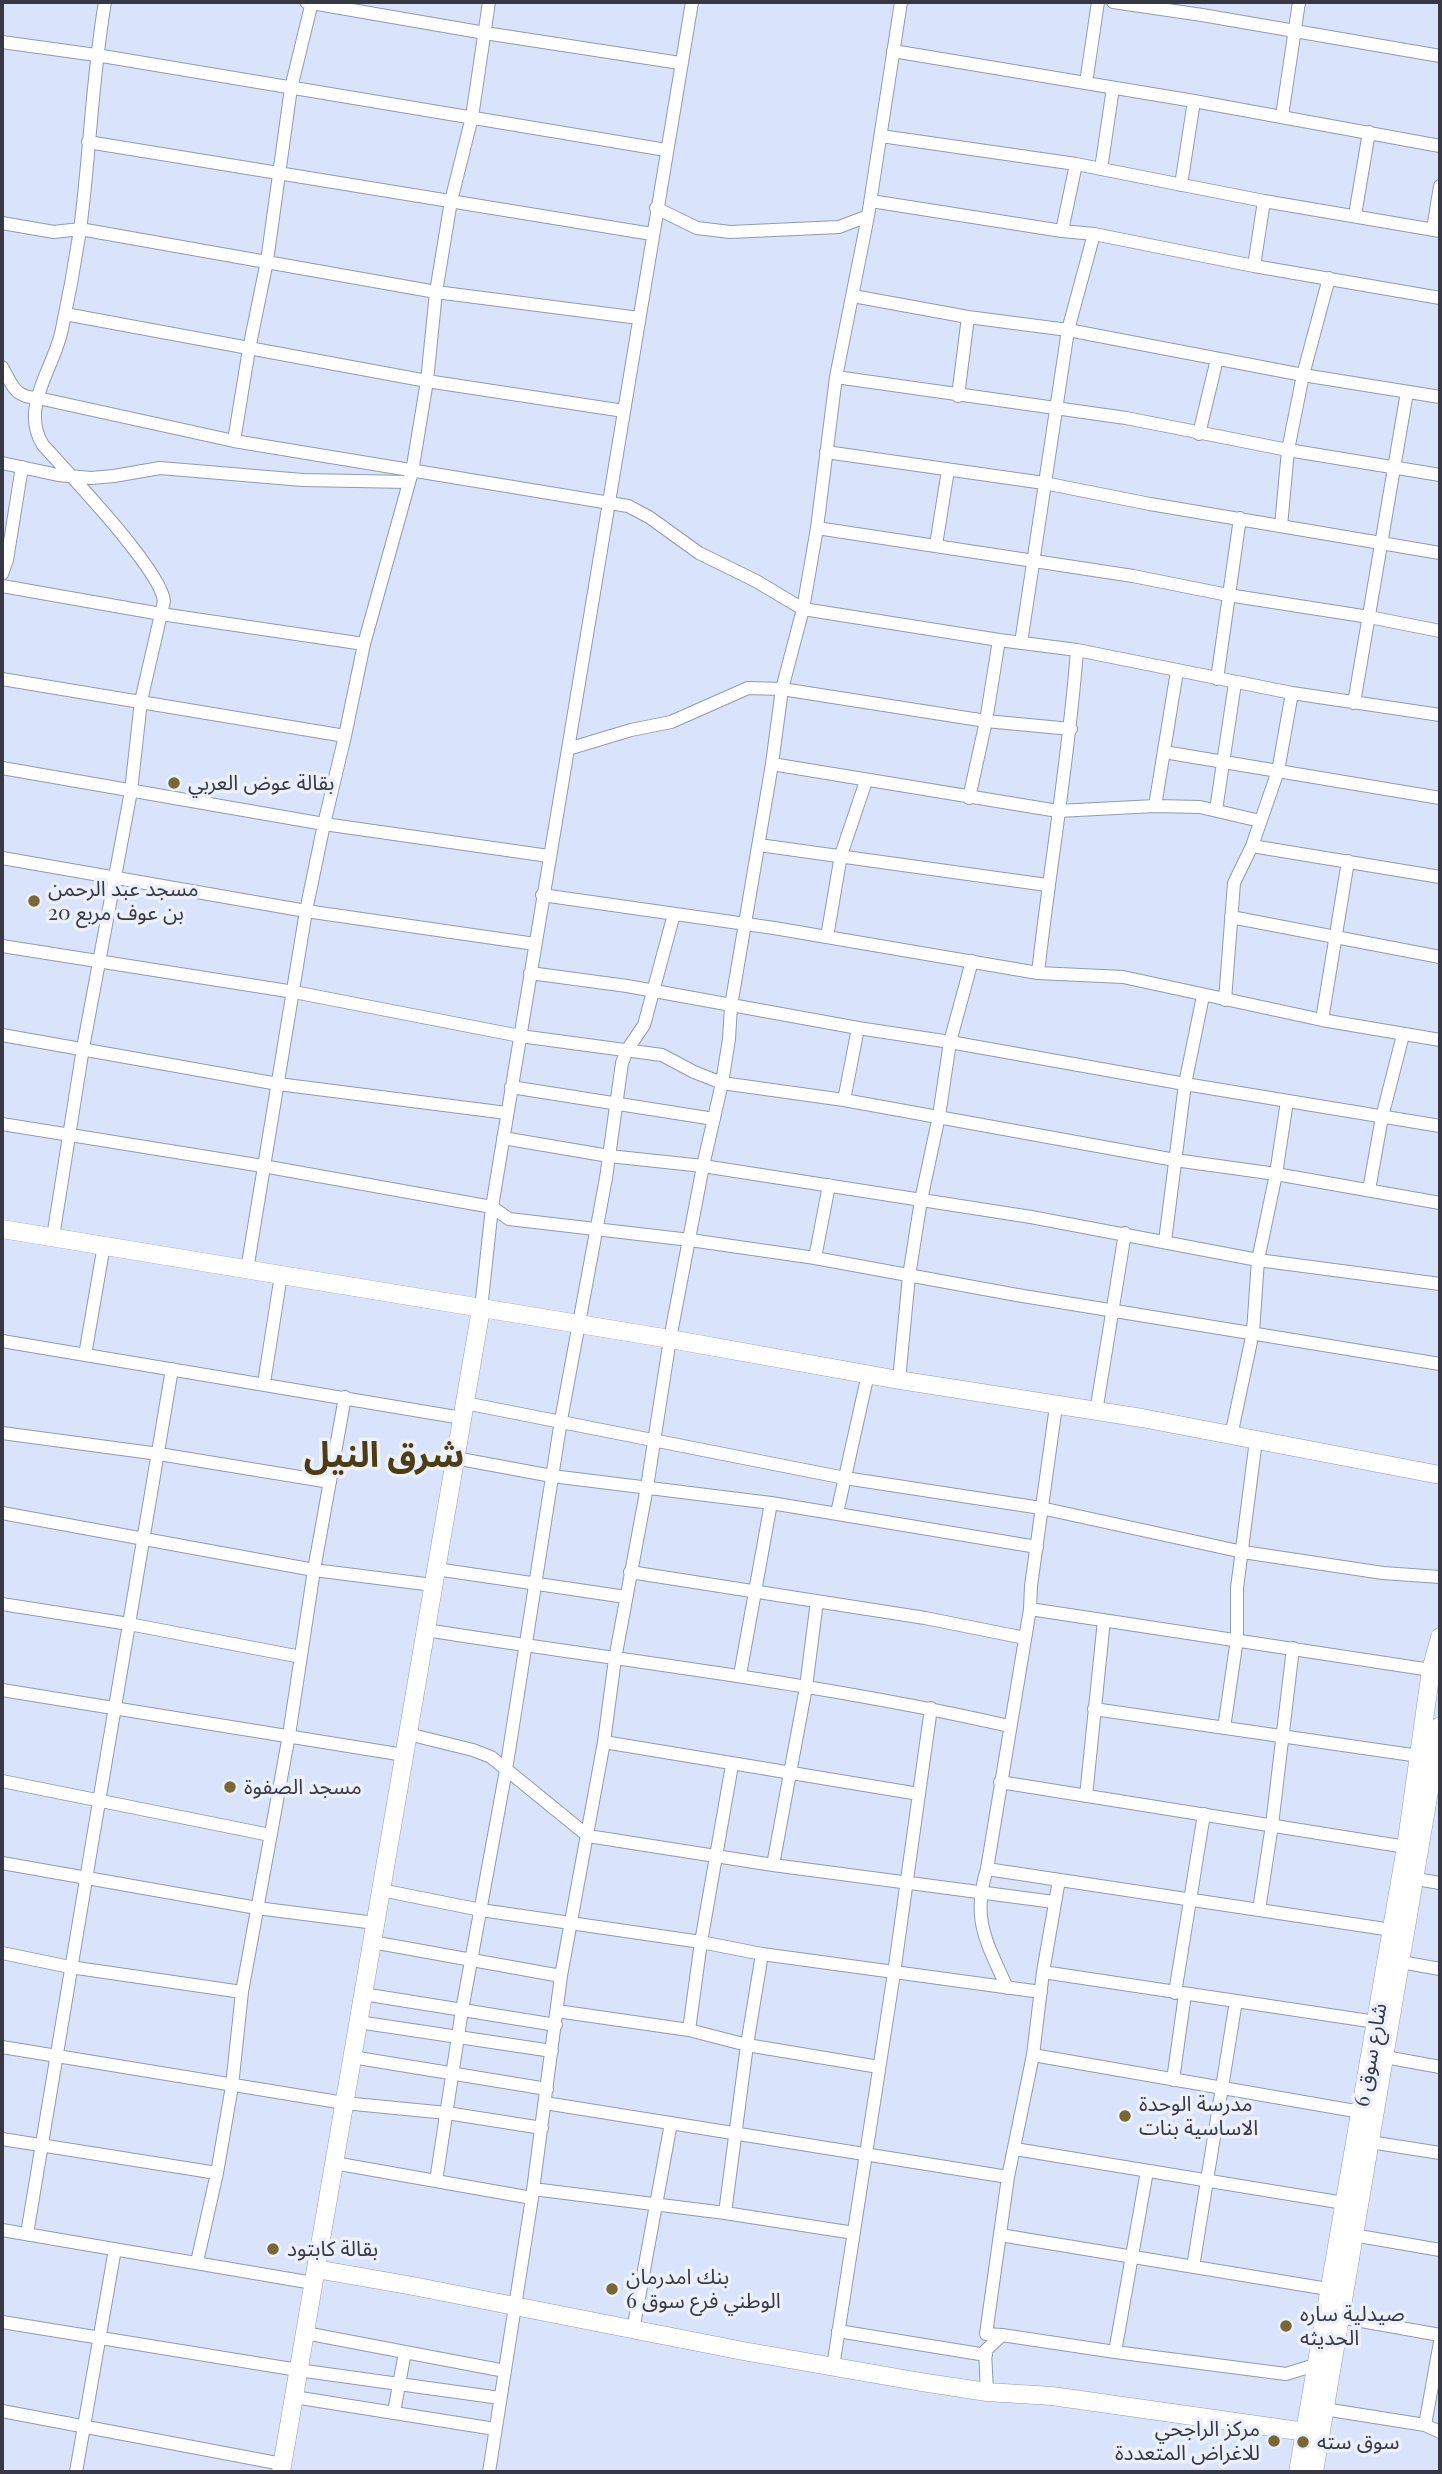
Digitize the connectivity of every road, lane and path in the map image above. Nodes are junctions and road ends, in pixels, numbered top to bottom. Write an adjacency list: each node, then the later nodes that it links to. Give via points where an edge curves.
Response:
1 (106, 2): 13 (street)
2 (310, 2): 10 (street); 17 (street)
3 (489, 2): 10 (street)
4 (692, 2): 15 (street)
5 (901, 2): 12 (street)
6 (1098, 2): 16 (street)
7 (1113, 2): 9 (street)
8 (1298, 2): 9 (street)
9 (1294, 30): 14 (street); 21 (street)
10 (485, 33): 15 (street); 20 (street)
11 (2, 42): 13 (street)
12 (893, 51): 16 (street); 23 (street)
13 (96, 55): 17 (street); 24 (street)
14 (1440, 56)
15 (680, 62): 26 (street)
16 (1086, 83): 18 (street)
17 (291, 88): 20 (street); 29 (street)
18 (1113, 88): 19 (street); 28 (street)
19 (1194, 101): 21 (street); 30 (street)
20 (472, 117): 26 (street); 32 (street)
21 (1282, 117): 22 (street)
22 (1369, 132): 25 (street); 36 (street)
23 (881, 136): 27 (street); 33 (street)
24 (88, 142): 29 (street); 39 (street)
25 (1440, 146)
26 (666, 150): 35 (street)
27 (1076, 164): 28 (street); 41 (street)
28 (1101, 169): 30 (street)
29 (280, 175): 32 (street); 44 (street)
30 (1181, 185): 34 (street)
31 (1440, 186): 40 (street)
32 (450, 201): 42 (street); 47 (street)
33 (871, 201): 37 (street); 41 (street)
34 (1264, 201): 36 (street); 45 (street)
35 (656, 208): 37 (street, via 697,228 730,232 839,227); 42 (street)
36 (1355, 215): 40 (street)
37 (869, 216): 48 (street)
38 (2, 223): 39 (street, via 54,232)
39 (80, 229): 44 (street); 50 (street)
40 (1437, 230)
41 (1062, 231): 43 (street)
42 (652, 234): 52 (street)
43 (1094, 234): 45 (street); 53 (street)
44 (267, 261): 47 (street); 54 (street)
45 (1254, 266): 46 (street)
46 (1329, 278): 49 (street); 57 (street)
47 (436, 292): 52 (street); 59 (street)
48 (853, 296): 51 (street); 58 (street)
49 (1440, 298)
50 (65, 314): 54 (street); 63 (street)
51 (968, 317): 53 (street); 61 (street)
52 (639, 318): 65 (street)
53 (1068, 330): 55 (street); 64 (street)
54 (249, 349): 59 (street); 67 (street)
55 (1217, 359): 57 (street); 66 (street)
56 (2, 367): 63 (street, via 19,395)
57 (1303, 376): 60 (street); 68 (street)
58 (836, 377): 61 (street); 69 (street)
59 (427, 381): 65 (street); 76 (street)
60 (1408, 392): 62 (street); 72 (street)
61 (958, 396): 64 (street)
62 (1440, 397)
63 (38, 398): 67 (street); 75 (street, via 34,422 38,437)
64 (1056, 407): 66 (street); 77 (street)
65 (624, 411): 78 (street)
66 (1199, 433): 68 (street)
67 (234, 441): 76 (street)
68 (1288, 450): 72 (street); 80 (street)
69 (826, 452): 73 (street); 81 (street)
70 (2, 463): 71 (street)
71 (22, 467): 75 (street); 86 (street)
72 (1394, 467): 74 (street); 82 (street)
73 (948, 470): 77 (street); 83 (street)
74 (1440, 475)
75 (71, 476): 76 (street, via 114,476 160,468 303,480); 90 (street, via 160,584)
76 (410, 477): 78 (street); 95 (street)
77 (1044, 483): 79 (street); 85 (street)
78 (608, 504): 89 (street, via 642,513 699,553); 109 (street)
79 (1240, 518): 80 (street); 88 (street)
80 (1281, 526): 82 (street)
81 (817, 528): 83 (street); 89 (street)
82 (1381, 543): 84 (street); 91 (street)
83 (936, 545): 85 (street)
84 (1440, 553)
85 (1033, 561): 88 (street); 94 (street)
86 (2, 574)
87 (2, 586): 90 (street)
88 (1228, 595): 91 (street); 99 (street)
89 (803, 609): 93 (street); 101 (street)
90 (161, 614): 95 (street); 103 (street)
91 (1369, 617): 92 (street); 104 (street)
92 (1440, 631)
93 (999, 640): 94 (street); 106 (street)
94 (1021, 643): 96 (street)
95 (364, 644): 108 (street)
96 (1077, 650): 97 (street); 107 (street)
97 (1177, 671): 99 (street); 110 (street)
98 (2, 679): 103 (street)
99 (1217, 679): 100 (street)
100 (1234, 683): 102 (street); 111 (street)
101 (782, 689): 106 (street); 109 (street, via 742,689 671,722); 112 (street)
102 (1292, 693): 104 (street); 114 (street)
103 (141, 701): 108 (street); 116 (street)
104 (1354, 703): 105 (street)
105 (1440, 715)
106 (986, 721): 107 (street); 117 (street)
107 (1071, 729): 121 (street)
108 (345, 736): 123 (street)
109 (568, 748): 127 (street)
110 (1164, 752): 111 (street); 119 (street)
111 (1223, 763): 114 (street); 120 (street)
112 (772, 764): 115 (street); 124 (street)
113 (2, 768): 116 (street)
114 (1278, 771): 118 (street); 122 (street)
115 (866, 781): 117 (street); 126 (street)
116 (131, 791): 123 (street); 131 (street)
117 (969, 798): 121 (street)
118 (1440, 798)
119 (1155, 806): 120 (street); 121 (street)
120 (1216, 810): 122 (street)
121 (1058, 811): 132 (street)
122 (1260, 821): 125 (street)
123 (324, 824): 127 (street); 134 (street)
124 (759, 845): 126 (street); 137 (street)
125 (1252, 846): 129 (street); 136 (street, via 1234,883)
126 (841, 855): 132 (street); 138 (street)
127 (549, 856): 133 (street)
128 (2, 858): 131 (street)
129 (1348, 862): 130 (street); 139 (street)
130 (1440, 877)
131 (115, 879): 134 (street); 143 (street)
132 (1047, 885): 146 (street)
133 (542, 895): 135 (street); 140 (street)
134 (306, 911): 140 (street); 147 (street)
135 (674, 914): 137 (street); 148 (street)
136 (1231, 917): 139 (street); 150 (street)
137 (746, 924): 138 (street); 151 (street)
138 (827, 937): 144 (street)
139 (1334, 937): 142 (street); 152 (street)
140 (535, 944): 145 (street)
141 (2, 946): 143 (street)
142 (1440, 957)
143 (100, 960): 147 (street); 159 (street)
144 (972, 961): 146 (street); 158 (street)
145 (530, 973): 148 (street); 156 (street)
146 (1038, 973): 149 (street, via 1123,977)
147 (293, 992): 156 (street); 162 (street)
148 (654, 992): 151 (street); 160 (street, via 644,1025)
149 (1203, 996): 150 (street); 163 (street)
150 (1225, 1000): 152 (street)
151 (732, 1006): 153 (street); 161 (street)
152 (1322, 1020): 155 (street)
153 (858, 1028): 158 (street); 165 (street)
154 (2, 1035): 159 (street)
155 (1403, 1035): 157 (street); 170 (street)
156 (520, 1036): 160 (street); 164 (street)
157 (1440, 1040)
158 (950, 1042): 163 (street); 169 (street)
159 (83, 1048): 162 (street); 174 (street)
160 (626, 1050): 161 (street, via 667,1055); 167 (street)
161 (722, 1083): 165 (street); 171 (street)
162 (278, 1084): 168 (street); 178 (street)
163 (1185, 1084): 166 (street); 177 (street)
164 (511, 1087): 167 (street); 168 (street)
165 (844, 1100): 169 (street)
166 (1287, 1101): 170 (street); 180 (street)
167 (616, 1105): 171 (street); 176 (street)
168 (507, 1113): 175 (street)
169 (939, 1116): 177 (street); 183 (street)
170 (1382, 1117): 173 (street); 182 (street)
171 (714, 1119): 179 (street)
172 (2, 1124): 174 (street)
173 (1440, 1126)
174 (71, 1135): 178 (street); 189 (street)
175 (503, 1138): 176 (street); 185 (street)
176 (609, 1156): 179 (street); 187 (street)
177 (1175, 1160): 180 (street); 191 (street)
178 (263, 1166): 185 (street); 195 (street)
179 (703, 1166): 181 (street); 190 (street)
180 (1276, 1174): 182 (street); 194 (street)
181 (829, 1185): 183 (street); 193 (street)
182 (1369, 1190): 184 (street)
183 (920, 1199): 188 (street); 197 (street)
184 (1440, 1203)
185 (492, 1207): 187 (street, via 509,1219); 199 (street)
186 (2, 1229): 189 (street)
187 (596, 1229): 190 (street); 201 (street)
188 (1125, 1233): 191 (street); 200 (street)
189 (53, 1237): 192 (street)
190 (690, 1240): 193 (street); 203 (street)
191 (1165, 1241): 194 (street)
192 (104, 1245): 195 (street); 205 (street)
193 (815, 1258): 197 (street)
194 (1258, 1260): 198 (street); 202 (street)
195 (247, 1270): 196 (street)
196 (281, 1275): 199 (street); 210 (street)
197 (909, 1276): 200 (street); 209 (street)
198 (1440, 1284)
199 (481, 1309): 201 (street); 213 (street)
200 (1111, 1311): 202 (street); 214 (street)
201 (579, 1325): 203 (street); 215 (street)
202 (1253, 1332): 206 (street); 217 (street)
203 (670, 1339): 208 (street); 219 (street)
204 (2, 1341): 205 (street)
205 (85, 1354): 207 (street)
206 (1440, 1364)
207 (173, 1369): 210 (street); 220 (street)
208 (869, 1374): 209 (street); 224 (street)
209 (899, 1380): 212 (street)
210 (264, 1383): 211 (street)
211 (345, 1397): 213 (street); 225 (street)
212 (1056, 1406): 214 (street); 228 (street)
213 (463, 1411): 215 (street); 221 (street)
214 (1096, 1412): 217 (street)
215 (561, 1420): 219 (street); 223 (street)
216 (2, 1433): 220 (street)
217 (1231, 1436): 218 (street)
218 (1256, 1440): 222 (street); 233 (street)
219 (654, 1441): 224 (street); 226 (street)
220 (159, 1454): 225 (street); 231 (street)
221 (455, 1458): 223 (street); 236 (street)
222 (1440, 1475)
223 (552, 1476): 226 (street); 238 (street)
224 (845, 1478): 228 (street); 230 (street)
225 (330, 1482): 234 (street)
226 (646, 1487): 227 (street); 235 (street)
227 (771, 1503): 230 (street); 239 (street)
228 (1041, 1508): 232 (street); 233 (street)
229 (2, 1513): 231 (street)
230 (837, 1513): 232 (street)
231 (145, 1539): 234 (street); 245 (street)
232 (1037, 1546): 243 (street)
233 (1243, 1552): 237 (street); 249 (street, via 1237,1588)
234 (314, 1570): 236 (street); 252 (street)
235 (630, 1572): 239 (street); 240 (street)
236 (435, 1577): 238 (street); 246 (street)
237 (1440, 1577)
238 (535, 1584): 240 (street); 250 (street)
239 (756, 1591): 241 (street); 255 (street)
240 (626, 1597): 253 (street)
241 (817, 1601): 248 (street); 256 (street)
242 (2, 1604): 245 (street)
243 (1030, 1609): 244 (street); 248 (street)
244 (1104, 1620): 249 (street); 260 (street)
245 (129, 1625): 252 (street); 259 (street)
246 (426, 1630): 250 (street); 264 (street)
247 (1440, 1637): 254 (street, شارع سوق 6)
248 (1025, 1638): 261 (street)
249 (1237, 1639): 251 (street); 263 (street)
250 (524, 1646): 253 (street); 271 (street)
251 (1293, 1648): 254 (street); 266 (street)
252 (301, 1657): 265 (street)
253 (615, 1658): 255 (street); 267 (street)
254 (1432, 1670): 269 (street, شارع سوق 6)
255 (740, 1675): 256 (street)
256 (806, 1687): 258 (street); 272 (street)
257 (2, 1690): 259 (street)
258 (931, 1708): 261 (street); 276 (street)
259 (116, 1709): 265 (street); 278 (street)
260 (1094, 1709): 263 (street); 277 (street)
261 (1009, 1726): 274 (street)
262 (1440, 1726): 275 (street, شارع سوق 6)
263 (1224, 1728): 266 (street)
264 (408, 1734): 268 (street); 271 (street, via 483,1753)
265 (289, 1735): 268 (street); 281 (street)
266 (1282, 1736): 269 (street); 280 (street)
267 (604, 1742): 270 (street); 282 (street)
268 (404, 1755): 293 (street)
269 (1419, 1756): 283 (street, شارع سوق 6)
270 (732, 1765): 272 (street); 284 (street)
271 (506, 1770): 282 (street); 298 (street)
272 (790, 1774): 276 (street); 286 (street)
273 (2, 1781): 278 (street)
274 (1000, 1782): 277 (street); 287 (street)
275 (1435, 1792): 289 (street, شارع سوق 6)
276 (919, 1794): 291 (street)
277 (1086, 1796): 279 (street)
278 (100, 1800): 281 (street); 288 (street)
279 (1204, 1814): 280 (street); 295 (street)
280 (1272, 1825): 283 (street); 299 (street)
281 (270, 1835): 297 (street)
282 (587, 1836): 284 (street); 300 (street)
283 (1406, 1847): 302 (street, شارع سوق 6)
284 (717, 1855): 286 (street); 304 (street)
285 (2, 1863): 288 (street)
286 (773, 1865): 291 (street)
287 (987, 1869): 290 (street); 294 (street)
288 (88, 1877): 297 (street); 309 (street)
289 (1416, 1879): 292 (street); 308 (street, شارع سوق 6)
290 (1059, 1880): 295 (street); 296 (street)
291 (906, 1882): 294 (street); 312 (street)
292 (1440, 1883)
293 (381, 1890): 298 (street); 301 (street)
294 (981, 1894): 296 (street); 314 (street, via 982,1932)
295 (1188, 1900): 299 (street); 318 (street)
296 (1054, 1902): 311 (street)
297 (257, 1908): 301 (street); 315 (street)
298 (481, 1910): 300 (street); 307 (street)
299 (1259, 1910): 302 (street)
300 (571, 1922): 304 (street); 313 (street)
301 (375, 1923): 303 (street)
302 (1392, 1930): 323 (street, شارع سوق 6)
303 (372, 1942): 307 (street); 317 (street)
304 (701, 1942): 306 (street); 325 (street)
305 (2, 1953): 309 (street)
306 (762, 1954): 312 (street); 327 (street)
307 (472, 1961): 313 (street); 320 (street)
308 (1401, 1962): 310 (street); 333 (street, شارع سوق 6)
309 (70, 1967): 315 (street); 331 (street)
310 (1440, 1969)
311 (1043, 1972): 316 (street); 318 (street)
312 (894, 1973): 314 (street); 334 (street)
313 (561, 1976): 321 (street)
314 (1007, 1988): 316 (street)
315 (242, 1992): 338 (street)
316 (1041, 1992): 330 (street)
317 (363, 1994): 320 (street); 322 (street)
318 (1180, 1994): 319 (street); 337 (street)
319 (1236, 2001): 323 (street); 339 (street)
320 (463, 2010): 324 (street); 326 (street)
321 (557, 2011): 324 (street); 325 (street)
322 (358, 2022): 326 (street); 332 (street)
323 (1376, 2022): 343 (street, شارع سوق 6)
324 (556, 2025): 329 (street)
325 (689, 2031): 327 (street)
326 (458, 2037): 329 (street); 336 (street)
327 (747, 2045): 334 (street); 347 (street)
328 (2, 2047): 331 (street)
329 (552, 2051): 340 (street)
330 (1033, 2055): 337 (street); 351 (street)
331 (55, 2056): 338 (street); 350 (street)
332 (352, 2057): 336 (street); 341 (street)
333 (1385, 2057): 335 (street); 349 (street, شارع سوق 6)
334 (879, 2067): 353 (street)
335 (1440, 2067)
336 (453, 2074): 340 (street); 344 (street)
337 (1173, 2080): 339 (street)
338 (232, 2086): 341 (street); 356 (street)
339 (1222, 2088): 343 (street); 358 (street)
340 (547, 2090): 342 (street)
341 (344, 2103): 344 (street); 354 (street)
342 (545, 2104): 345 (street); 346 (street)
343 (1361, 2112): 361 (street, شارع سوق 6)
344 (447, 2113): 346 (street); 359 (street)
345 (671, 2123): 347 (street); 362 (street)
346 (542, 2128): 360 (street)
347 (736, 2133): 353 (street); 363 (street)
348 (2, 2139): 350 (street)
349 (1370, 2141): 352 (street); 368 (street, شارع سوق 6)
350 (41, 2146): 356 (street); 366 (street)
351 (1015, 2149): 355 (street); 357 (street)
352 (1440, 2153)
353 (866, 2156): 357 (street); 365 (street)
354 (334, 2163): 359 (street); 374 (street)
355 (1147, 2171): 358 (street); 371 (street)
356 (217, 2173): 372 (street)
357 (1008, 2177): 367 (street)
358 (1207, 2180): 361 (street); 373 (street)
359 (436, 2181): 360 (street)
360 (533, 2194): 362 (street); 376 (street)
361 (1344, 2203): 375 (street, شارع سوق 6)
362 (656, 2205): 363 (street); 379 (street)
363 (725, 2213): 365 (street)
364 (2, 2230): 366 (street)
365 (854, 2233): 380 (street)
366 (27, 2234): 369 (street)
367 (1000, 2235): 371 (street); 382 (street, via 986,2334)
368 (1353, 2235): 370 (street); 377 (street, شارع سوق 6)
369 (115, 2249): 372 (street); 384 (street)
370 (1440, 2250)
371 (1131, 2255): 373 (street); 387 (street)
372 (197, 2262): 374 (street)
373 (1193, 2267): 375 (street)
374 (315, 2276): 376 (street); 381 (street)
375 (1328, 2289): 389 (street, شارع سوق 6)
376 (513, 2306): 379 (street); 392 (street)
377 (1339, 2317): 383 (street); 397 (street, شارع سوق 6)
378 (2, 2322): 384 (street)
379 (633, 2330): 390 (street)
380 (838, 2331): 388 (street); 390 (street)
381 (305, 2333): 386 (street); 391 (street)
382 (1002, 2335): 387 (street); 388 (street, via 985,2350)
383 (1440, 2335)
384 (100, 2337): 391 (street); 401 (street)
385 (1440, 2342): 400 (street)
386 (405, 2352): 392 (street); 393 (street)
387 (1115, 2352): 389 (street, via 1286,2374)
388 (986, 2355): 394 (street)
389 (1315, 2365): 403 (street, شارع سوق 6)
390 (832, 2367): 394 (street)
391 (298, 2370): 393 (street); 395 (street)
392 (505, 2371): 396 (street)
393 (399, 2384): 396 (street); 399 (street)
394 (987, 2392): 403 (street, via 1052,2396)
395 (294, 2397): 399 (street); 405 (street)
396 (500, 2398): 402 (street)
397 (1324, 2409): 400 (street); 403 (street, شارع سوق 6)
398 (2, 2411): 401 (street)
399 (394, 2412): 402 (street)
400 (1425, 2425): 404 (street)
401 (84, 2426): 405 (street); 406 (street)
402 (495, 2429): 407 (street)
403 (1312, 2432): 408 (street, شارع سوق 6); 409 (street, شارع سوق 6)
404 (1440, 2432)
405 (282, 2468)
406 (76, 2472)
407 (489, 2472)
408 (1298, 2472)
409 (1314, 2472)

